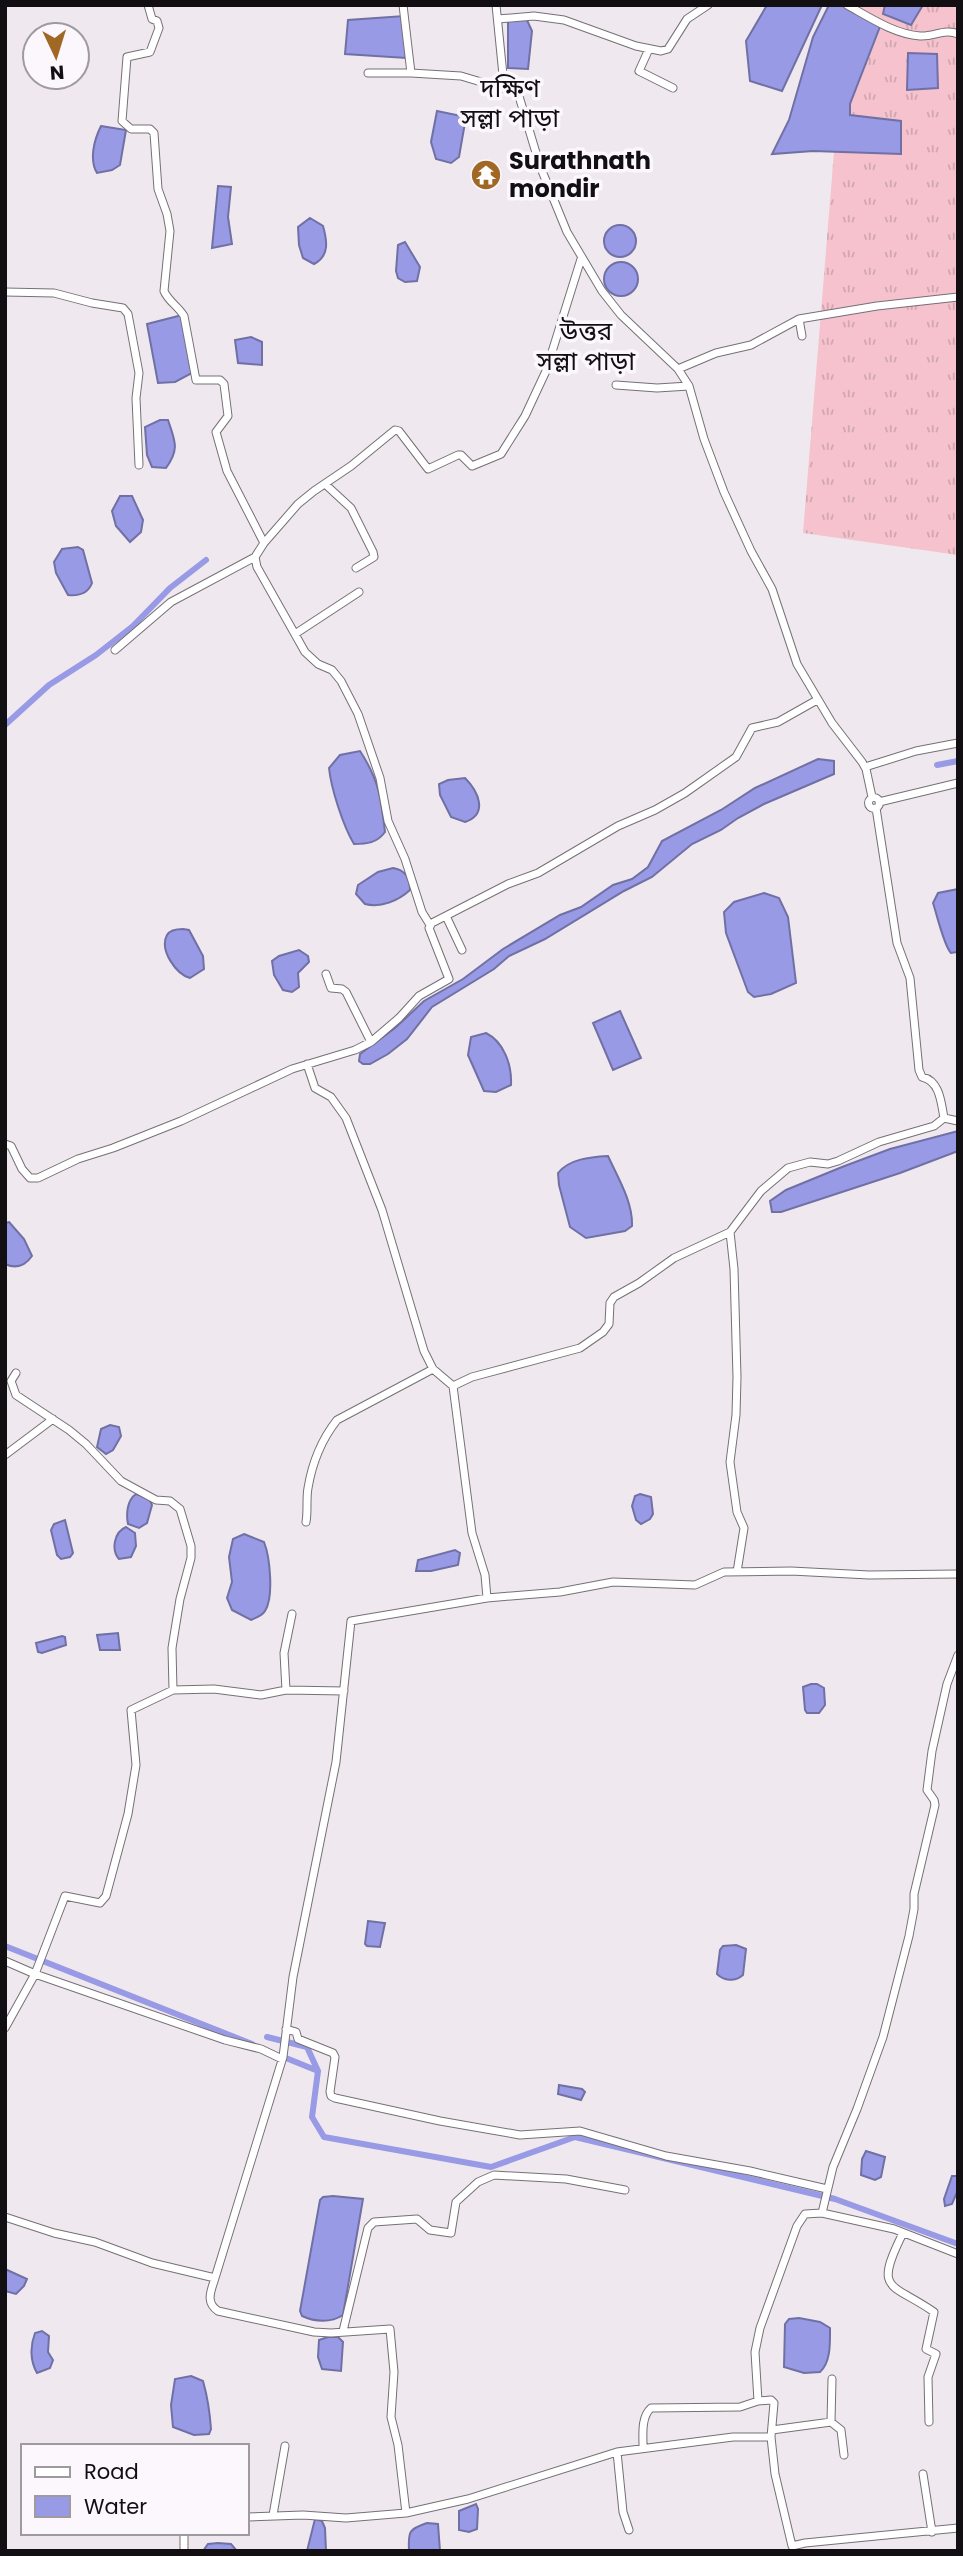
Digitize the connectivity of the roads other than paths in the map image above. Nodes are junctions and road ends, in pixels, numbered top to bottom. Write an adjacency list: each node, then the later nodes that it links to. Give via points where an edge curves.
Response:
1 (148, 5): 23 (street, via 159,28 150,52 127,57 122,121 131,129 154,133 158,189 170,231 164,291 184,316 196,380 224,384 228,416 216,432 227,471)
2 (403, 5): 10 (street)
3 (496, 5): 6 (street)
4 (708, 5): 8 (street, via 687,19 668,48)
5 (847, 5): 7 (street, via 891,28 920,36 950,30)
6 (498, 19): 8 (street, via 534,16 564,20); 12 (street, via 500,68)
7 (958, 34)
8 (649, 49): 11 (street, via 639,71)
9 (368, 73): 10 (street)
10 (411, 74): 12 (street, via 461,76)
11 (673, 88)
12 (517, 93): 13 (street, via 540,166)
13 (581, 259): 18 (street, via 621,315); 22 (street, via 546,371 501,454 472,467 458,455 428,469 395,430)
14 (5, 292): 21 (street, via 54,293 123,308 128,314 139,373)
15 (958, 297): 16 (street)
16 (799, 319): 17 (street); 18 (street, via 751,345)
17 (802, 335)
18 (678, 369): 20 (street)
19 (616, 385): 20 (street)
20 (689, 386): 29 (street, via 724,492 772,589 797,664)
21 (139, 465)
22 (325, 484): 23 (street, via 298,504); 25 (street, via 351,508 373,552 372,561)
23 (264, 543): 24 (street)
24 (255, 557): 27 (street); 28 (street, via 171,602)
25 (356, 568)
26 (359, 592): 27 (street)
27 (295, 634): 35 (street, via 305,652 341,681 358,714 380,778 388,821)
28 (115, 650)
29 (817, 700): 31 (street); 34 (street, via 778,722 752,728 736,757 675,798 546,869)
30 (958, 743): 31 (street)
31 (865, 767): 33 (street)
32 (958, 783): 33 (street)
33 (876, 802): 40 (street, via 897,943 910,978 919,1070 936,1086)
34 (446, 916): 35 (street); 36 (street)
35 (430, 925): 38 (street, via 449,979 419,996)
36 (462, 950)
37 (326, 974): 38 (street, via 331,988 346,992)
38 (371, 1042): 39 (street)
39 (306, 1064): 42 (street, via 181,1121 38,1178 30,1178 22,1170 11,1146); 44 (street, via 315,1088 331,1097 346,1118 382,1210)
40 (944, 1118): 41 (street); 43 (street, via 934,1126 879,1142 838,1161 788,1168 761,1191)
41 (958, 1121)
42 (5, 1144)
43 (730, 1232): 46 (street, via 674,1258 614,1297 609,1324 580,1348 472,1377); 50 (street, via 737,1390 730,1462 737,1512 744,1528)
44 (433, 1369): 46 (street); 49 (street, via 332,1426 308,1489)
45 (16, 1373): 47 (street, via 11,1381 16,1395)
46 (453, 1387): 52 (street, via 472,1532 485,1575)
47 (53, 1419): 48 (street); 55 (street, via 86,1444 121,1481 180,1509 191,1558 172,1648)
48 (5, 1455)
49 (306, 1522)
50 (737, 1572): 51 (street); 52 (street, via 695,1585 612,1582)
51 (958, 1574)
52 (486, 1598): 57 (street, via 351,1620)
53 (292, 1614): 56 (street, via 284,1653)
54 (958, 1656): 64 (street, via 932,1751 927,1787 934,1805 909,1936 883,2036)
55 (173, 1690): 56 (street, via 261,1695); 59 (street, via 131,1710 136,1765 106,1896 100,1903 65,1896)
56 (286, 1690): 57 (street)
57 (344, 1691): 61 (street, via 336,1762)
58 (5, 1961): 59 (street)
59 (36, 1972): 60 (street); 62 (street)
60 (5, 2028)
61 (286, 2031): 62 (street); 64 (street, via 333,2053 330,2092 335,2098 520,2135 580,2131 666,2156 750,2171)
62 (282, 2058): 69 (street)
63 (625, 2190): 70 (street, via 566,2179 494,2175 478,2182 456,2202 451,2233 430,2230 417,2219 374,2222 368,2228)
64 (826, 2192): 65 (street)
65 (823, 2209): 67 (street); 72 (street, via 805,2214 797,2226 760,2328 755,2352)
66 (5, 2217): 69 (street)
67 (903, 2233): 68 (street); 74 (street, via 888,2274 897,2292 934,2312 926,2349 936,2354 928,2377)
68 (958, 2255)
69 (215, 2278): 70 (street, via 209,2301 218,2311 314,2332)
70 (343, 2332): 81 (street, via 390,2329 394,2372 391,2417)
71 (832, 2379): 73 (street)
72 (758, 2400): 75 (street, via 774,2403); 77 (street, via 740,2407 651,2408 644,2422)
73 (831, 2422): 75 (street); 79 (street, via 841,2430)
74 (929, 2422)
75 (772, 2433): 77 (street); 86 (street, via 775,2474 792,2546)
76 (285, 2446): 82 (street)
77 (643, 2446): 78 (street)
78 (617, 2452): 81 (street, via 468,2499); 85 (street)
79 (844, 2455)
80 (923, 2474): 86 (street)
81 (406, 2513): 82 (street, via 346,2518)
82 (273, 2515): 83 (street)
83 (248, 2517)
84 (958, 2528): 86 (street)
85 (629, 2530)
86 (932, 2532)

